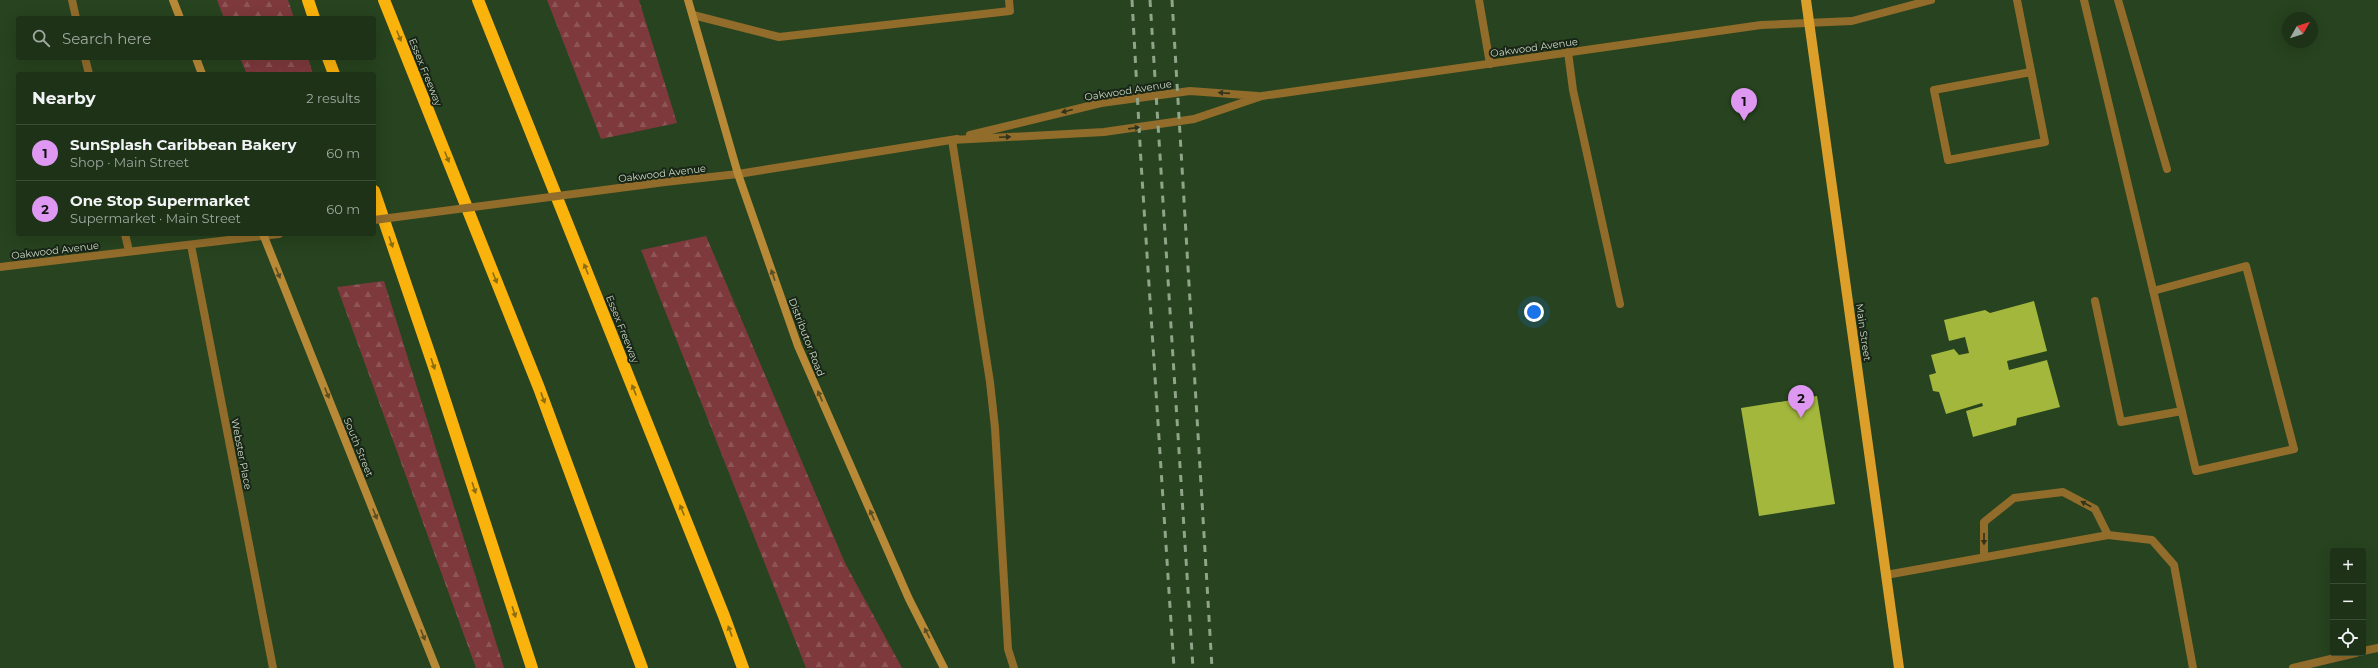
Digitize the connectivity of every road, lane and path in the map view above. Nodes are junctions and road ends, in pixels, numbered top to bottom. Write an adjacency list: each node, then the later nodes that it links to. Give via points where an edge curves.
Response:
1 (72, 0): 15 (street)
2 (174, 0): 16 (main road)
3 (308, 0): 17 (highway)
4 (384, 0): 53 (highway, Essex Freeway, one-way to 53, via 539,388)
5 (478, 0): 54 (highway, Essex Freeway, one-way to 5)
6 (688, 0): 14 (main road, Distributor Road)
7 (1009, 0): 14 (street, via 1010,11 779,37)
8 (1479, 0): 23 (street)
9 (1806, 0): 18 (main road, Main Street)
10 (1931, 0): 18 (street, Oakwood Avenue, via 1852,21)
11 (2017, 0): 27 (street)
12 (2084, 0): 40 (street)
13 (2118, 0): 30 (street)
14 (693, 15): 31 (main road, Distributor Road)
15 (76, 16)
16 (179, 16)
17 (313, 16)
18 (1808, 23): 19 (street, Oakwood Avenue, via 1761,25); 46 (main road, Main Street)
19 (1568, 52): 23 (street, Oakwood Avenue); 42 (street, via 1573,90)
20 (86, 60): 24 (street)
21 (197, 60): 25 (main road)
22 (329, 60): 26 (highway)
23 (1490, 64): 28 (street, Oakwood Avenue)
24 (88, 72)
25 (201, 72)
26 (333, 72)
27 (2031, 72): 27 (street, via 2045,142 1948,160 1934,90)
28 (1262, 96): 29 (street, Oakwood Avenue, one-way to 28, via 1104,132 1194,119); 29 (street, Oakwood Avenue, one-way to 29, via 1190,91 1101,103)
29 (952, 140): 31 (street, Oakwood Avenue); 56 (street, via 991,390 1008,649)
30 (2167, 169)
31 (738, 174): 33 (street, Oakwood Avenue, bridge); 55 (main road, Distributor Road, one-way to 31, via 909,599 798,346)
32 (376, 197): 52 (highway, one-way to 52)
33 (376, 220)
34 (125, 236): 38 (street)
35 (256, 236): 37 (street, Oakwood Avenue)
36 (263, 236): 51 (main road, South Street, one-way to 51)
37 (191, 245): 38 (street, Oakwood Avenue); 50 (street, Webster Place)
38 (129, 251): 39 (street, Oakwood Avenue)
39 (0, 267)
40 (2153, 291): 43 (street); 43 (street, via 2246,266 2294,449 2196,471)
41 (2095, 301): 43 (street, via 2121,422)
42 (1620, 304)
43 (2182, 411)
44 (2108, 535): 45 (street); 45 (street, one-way to 45, via 2095,509 2063,492 2014,498 1984,522); 58 (street, via 2152,540 2174,565)
45 (1984, 558): 46 (street)
46 (1886, 575): 57 (main road, Main Street)
47 (2378, 648): 48 (street)
48 (2366, 650)
49 (2343, 656): 59 (street)
50 (273, 668)
51 (436, 668)
52 (532, 668)
53 (642, 668)
54 (743, 668)
55 (944, 668)
56 (1014, 668)
57 (1899, 668)
58 (2193, 668)
59 (2293, 668)

